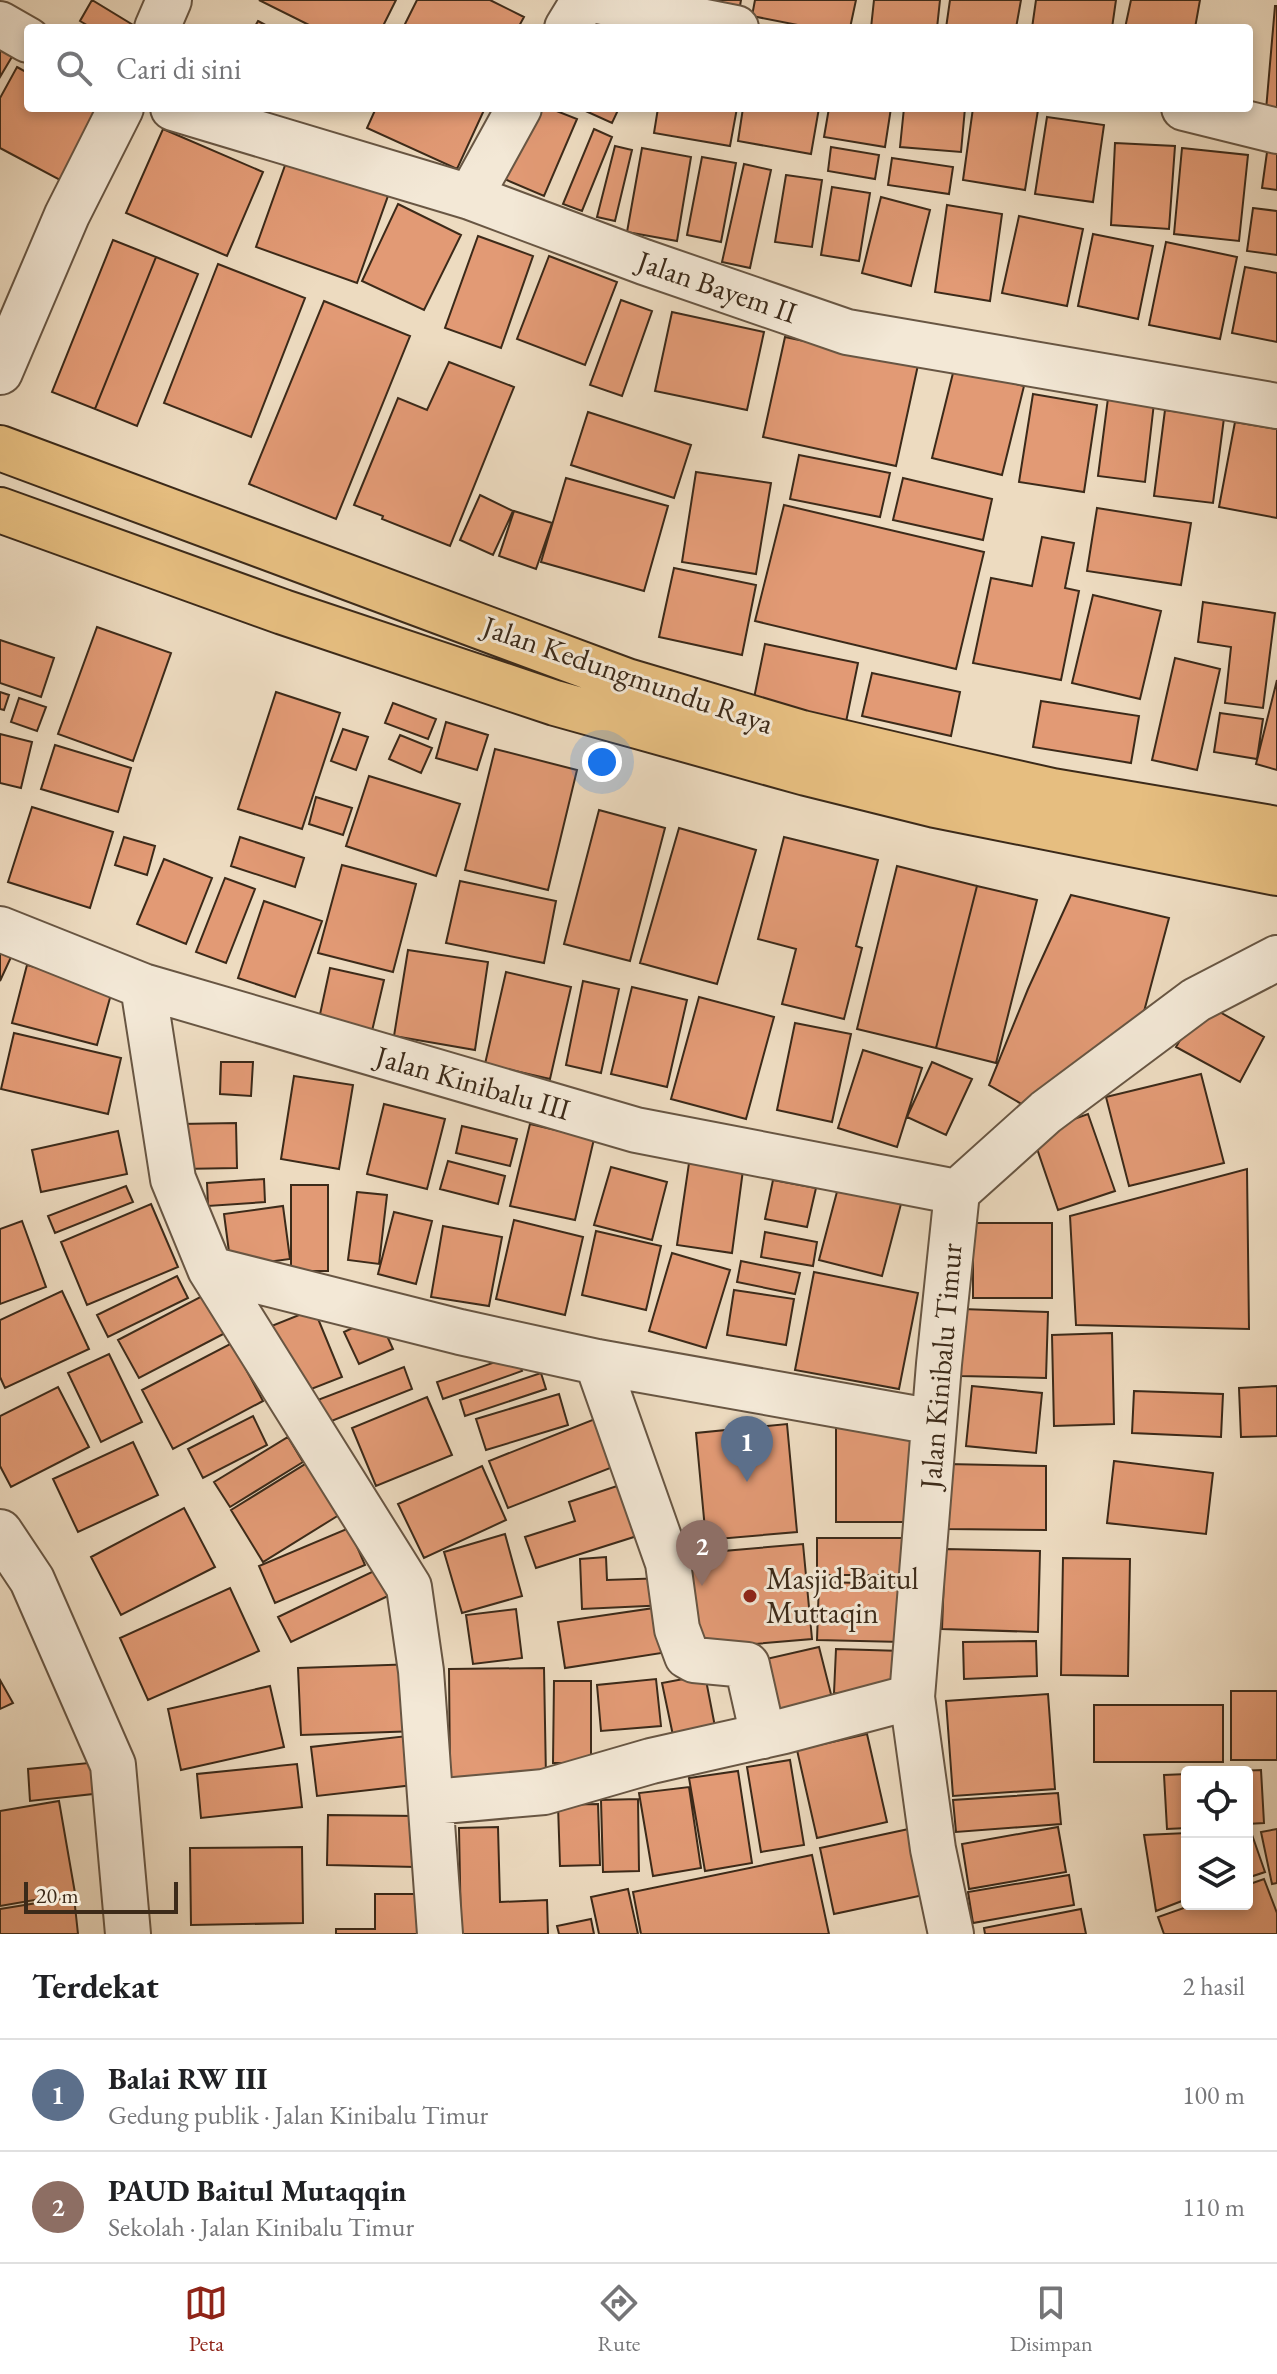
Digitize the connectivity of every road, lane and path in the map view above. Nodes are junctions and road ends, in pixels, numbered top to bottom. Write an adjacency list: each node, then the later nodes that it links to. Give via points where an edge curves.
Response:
1 (169, 0): 5 (street)
2 (584, 0): 6 (street)
3 (592, 0): 7 (street)
4 (0, 24): 8 (street)
5 (159, 24)
6 (569, 24)
7 (715, 24)
8 (24, 38)
9 (119, 112): 15 (street, via 67,215)
10 (186, 112): 14 (street, Jalan Bayem II)
11 (517, 112): 14 (street)
12 (1200, 112): 13 (street)
13 (1277, 131)
14 (470, 197): 16 (street, Jalan Bayem II, via 847,332)
15 (0, 372)
16 (1277, 406)
17 (0, 448): 19 (main road, Jalan Kedungmundu Raya, via 657,690 802,733 1052,791)
18 (0, 510): 20 (main road, Jalan Kedungmundu Raya, via 555,703 935,805)
19 (1277, 829)
20 (1277, 873)
21 (0, 929): 23 (street, Jalan Kinibalu III)
22 (1277, 958): 24 (street, via 1196,1000 1046,1112)
23 (143, 986): 24 (street, Jalan Kinibalu III, via 636,1130); 25 (street, via 173,1179)
24 (957, 1192): 27 (street, Jalan Kinibalu Timur)
25 (210, 1269): 26 (street); 31 (street, via 409,1587)
26 (597, 1362): 27 (street); 30 (street, via 668,1563 677,1629 687,1656 747,1665)
27 (934, 1422): 29 (street, Jalan Kinibalu Timur)
28 (0, 1532): 32 (street, via 32,1580 113,1765)
29 (912, 1697): 30 (street); 34 (street, Jalan Kinibalu Timur)
30 (763, 1736): 31 (street, via 544,1792)
31 (432, 1802): 33 (street)
32 (128, 1934)
33 (440, 1934)
34 (951, 1934)

